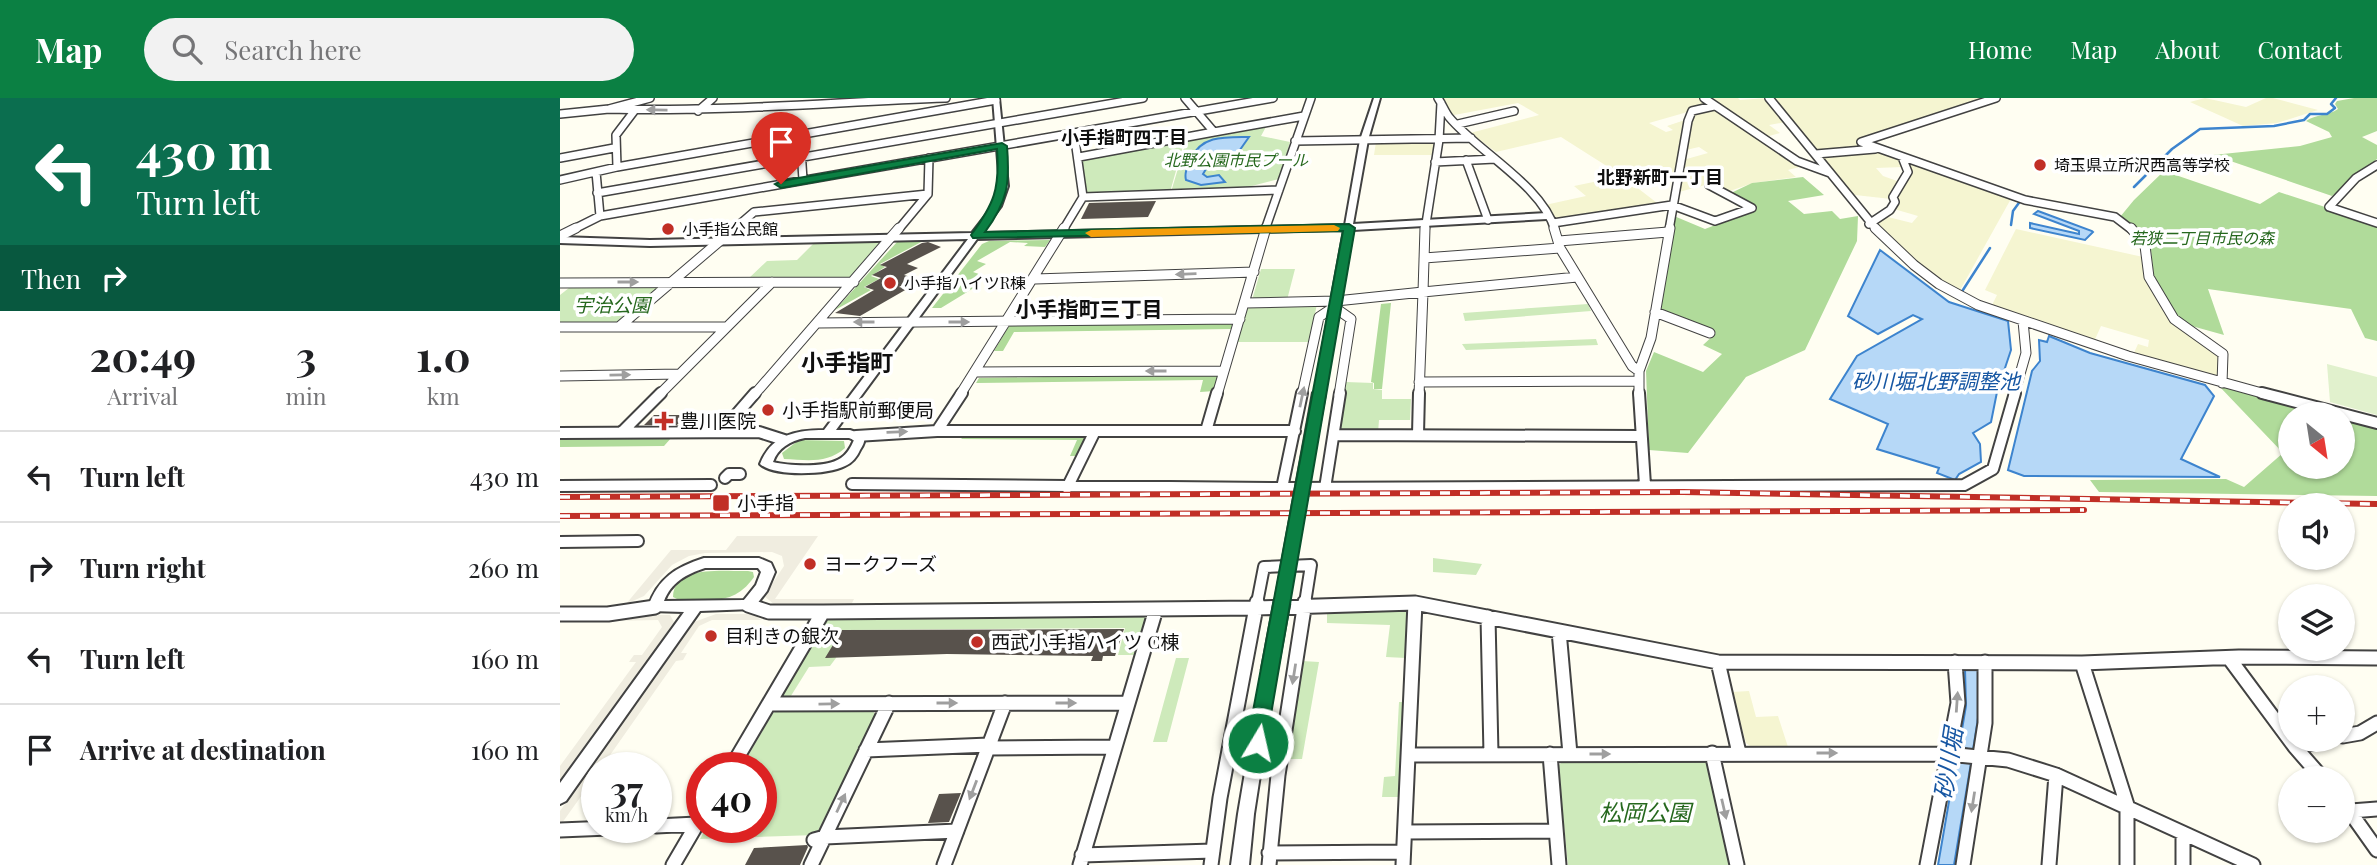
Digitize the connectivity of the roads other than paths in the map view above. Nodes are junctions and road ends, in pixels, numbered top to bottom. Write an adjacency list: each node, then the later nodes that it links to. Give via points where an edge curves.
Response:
1 (611, 98): 17 (street)
2 (650, 98): 17 (street)
3 (713, 98): 19 (street)
4 (946, 98): 14 (street)
5 (1143, 98): 24 (street)
6 (1185, 98): 20 (street)
7 (1273, 98): 20 (street)
8 (1311, 98): 23 (street)
9 (1377, 98): 30 (street)
10 (1704, 98): 16 (street)
11 (1769, 98): 36 (street)
12 (1996, 98): 35 (street, via 1861,142)
13 (996, 99): 24 (street); 28 (street)
14 (779, 101): 19 (street)
15 (1440, 101): 25 (street); 31 (street)
16 (1714, 106): 48 (street, via 1797,161); 57 (street, via 1692,111)
17 (611, 108): 18 (street); 22 (street)
18 (635, 110): 19 (street, one-way to 18); 34 (street, via 619,125)
19 (698, 111)
20 (1196, 111): 26 (street); 27 (street)
21 (1514, 111): 25 (street)
22 (560, 114)
23 (1304, 116): 26 (street); 32 (street)
24 (999, 123): 33 (street); 37 (street)
25 (1458, 124): 29 (street)
26 (1214, 132): 38 (street)
27 (1074, 133): 33 (street); 38 (street)
28 (800, 134): 37 (street); 46 (street)
29 (1471, 138): 31 (street); 42 (street)
30 (1364, 140): 31 (street); 32 (street); 65 (street)
31 (1439, 140): 44 (street)
32 (1295, 141): 53 (street)
33 (1002, 146): 41 (street); 69 (street, via 1001,196)
34 (614, 148): 40 (street); 46 (street)
35 (1878, 149): 36 (street); 39 (street)
36 (1816, 154): 48 (street)
37 (802, 157): 50 (street); 54 (street)
38 (1079, 157): 56 (street)
39 (1902, 157): 64 (street, via 1908,172 1893,197 1895,202); 102 (street, via 2025,200 2123,221 2145,246 2149,277 2174,319 2223,354)
40 (560, 158)
41 (929, 158): 50 (street); 55 (street)
42 (1495, 159): 43 (street); 61 (street, via 1524,185)
43 (1466, 160): 44 (street); 60 (street)
44 (1435, 162): 62 (street)
45 (2377, 165): 63 (street, via 2329,207)
46 (617, 167): 47 (street)
47 (596, 172): 49 (street); 54 (street)
48 (1830, 173): 64 (street)
49 (560, 180)
50 (803, 180): 52 (street)
51 (1709, 185): 57 (street, via 1752,208 1715,221)
52 (758, 189): 58 (street); 59 (street)
53 (1279, 190): 56 (street); 66 (street)
54 (597, 192): 59 (street)
55 (928, 194): 58 (street); 70 (street)
56 (1083, 197): 68 (street)
57 (1672, 205): 61 (street); 67 (street)
58 (754, 212): 72 (street)
59 (600, 216): 71 (street)
60 (1488, 220): 61 (street); 62 (street)
61 (1550, 220): 73 (street)
62 (1425, 223): 65 (street); 74 (street)
63 (2377, 223)
64 (1869, 224): 88 (street, via 1941,286)
65 (1349, 228): 66 (street); 85 (street)
66 (1265, 230): 68 (street); 75 (street)
67 (1668, 232): 73 (street); 86 (street)
68 (1062, 234): 69 (street); 77 (street)
69 (977, 235): 70 (street); 91 (street)
70 (892, 237): 72 (street); 80 (street)
71 (560, 238): 72 (street, via 590,243)
72 (718, 241): 78 (street)
73 (1559, 245): 74 (street); 76 (street)
74 (1424, 258): 83 (street)
75 (1254, 272): 77 (street, one-way to 77); 84 (street)
76 (1577, 276): 83 (street); 100 (street)
77 (1035, 279): 89 (street)
78 (671, 282): 79 (street); 81 (street, one-way to 78); 92 (street)
79 (772, 282): 80 (street); 94 (street)
80 (854, 282): 90 (street)
81 (565, 283): 82 (street)
82 (560, 291)
83 (1423, 292): 85 (street); 101 (street)
84 (1245, 303): 85 (street); 87 (street)
85 (1335, 304): 107 (street, one-way to 85, via 1319,317); 113 (street, via 1351,319); 188 (street, bridge, via 1269,672)
86 (1655, 312): 95 (street); 100 (street)
87 (1240, 319): 89 (street); 96 (street)
88 (2023, 321): 102 (street); 121 (street, via 2026,353 1993,470 1964,485)
89 (1008, 322): 91 (street, one-way to 89); 97 (street)
90 (818, 323): 91 (street, one-way to 90); 109 (street)
91 (911, 323): 111 (street)
92 (620, 326): 93 (street); 94 (street)
93 (560, 327)
94 (727, 327): 98 (street)
95 (1710, 333)
96 (1224, 371): 97 (street, one-way to 97); 106 (street)
97 (975, 372): 104 (street)
98 (680, 374): 99 (street, one-way to 98); 108 (street)
99 (560, 376)
100 (1639, 376): 101 (street); 115 (street)
101 (1419, 383): 112 (street)
102 (2222, 383): 103 (street)
103 (2377, 424)
104 (937, 431): 105 (street); 114 (street, one-way to 104)
105 (1095, 431): 106 (street); 123 (street)
106 (1206, 431): 107 (street)
107 (1295, 431): 124 (street)
108 (622, 432): 109 (street); 110 (street)
109 (721, 432): 116 (street, via 759,432)
110 (560, 433)
111 (827, 434): 114 (street); 116 (street)
112 (1418, 434): 113 (street); 115 (street)
113 (1334, 435): 125 (street)
114 (856, 436): 116 (street, via 859,443 844,463 770,467 768,456)
115 (1640, 436): 121 (street)
116 (785, 440)
117 (740, 474): 118 (street)
118 (725, 478)
119 (852, 484): 123 (street)
120 (711, 485): 122 (street)
121 (1645, 485): 125 (street)
122 (560, 486)
123 (1067, 488): 124 (street)
124 (1282, 488): 125 (street)
125 (1325, 488)
126 (638, 541): 127 (street)
127 (560, 542)
128 (1415, 603): 132 (street); 137 (street); 163 (street)
129 (748, 605): 130 (street); 131 (street, via 768,572 758,563 704,563 686,569 661,589); 135 (street, via 769,612)
130 (696, 606): 131 (street); 167 (street)
131 (655, 607): 136 (street, via 608,614)
132 (1304, 607): 133 (street); 133 (street, via 1311,565 1264,567); 182 (street, one-way to 182)
133 (1257, 608): 134 (street); 181 (street)
134 (1156, 609): 135 (street); 147 (street)
135 (823, 612): 148 (street)
136 (560, 614)
137 (1488, 617): 138 (street); 159 (street)
138 (1559, 631): 141 (street); 161 (street)
139 (2377, 657): 140 (street)
140 (2229, 658): 144 (street); 150 (street)
141 (1718, 662): 142 (street); 158 (street)
142 (1955, 662): 143 (street); 162 (street, one-way to 142, via 1958,703)
143 (1985, 662): 144 (street); 164 (street, via 1987,699)
144 (2082, 663): 168 (street)
145 (889, 703): 146 (street, one-way to 146); 148 (street, one-way to 145); 154 (street)
146 (1005, 703): 147 (street, one-way to 147); 152 (street)
147 (1126, 703): 153 (street)
148 (769, 704): 155 (street)
149 (2377, 723): 151 (street)
150 (2278, 724)
151 (2355, 734)
152 (989, 746): 153 (street); 154 (street); 174 (street, one-way to 174)
153 (1113, 747): 184 (street)
154 (866, 750): 178 (street, one-way to 154)
155 (740, 752)
156 (2299, 752): 165 (street)
157 (1712, 753): 158 (street); 161 (street, one-way to 157); 190 (street, one-way to 190)
158 (1739, 753): 162 (street, one-way to 162)
159 (1491, 754): 160 (street); 163 (street)
160 (1550, 754): 161 (street); 175 (street)
161 (1570, 754)
162 (1948, 754): 164 (street); 191 (street)
163 (1409, 755): 176 (street)
164 (1980, 757): 166 (street, via 2008,760); 192 (street, one-way to 192)
165 (2312, 766)
166 (2056, 775): 168 (street); 193 (street)
167 (560, 796)
168 (2127, 805): 177 (street); 194 (street)
169 (2355, 808): 170 (street)
170 (2377, 809)
171 (2355, 818): 180 (street)
172 (581, 829): 173 (street)
173 (560, 830)
174 (957, 831): 178 (street); 187 (street)
175 (1556, 831): 176 (street); 189 (street)
176 (1405, 832): 183 (street)
177 (2183, 834): 195 (street); 196 (street)
178 (819, 839): 186 (street)
179 (686, 842): 185 (street)
180 (2377, 850)
181 (1212, 858): 184 (street)
182 (1269, 859): 183 (street)
183 (1402, 859)
184 (1081, 860)
185 (673, 865)
186 (811, 865)
187 (944, 865)
188 (1240, 865)
189 (1559, 865)
190 (1737, 865)
191 (1927, 865)
192 (1963, 865)
193 (2049, 865)
194 (2127, 865)
195 (2183, 865)
196 (2253, 865)

